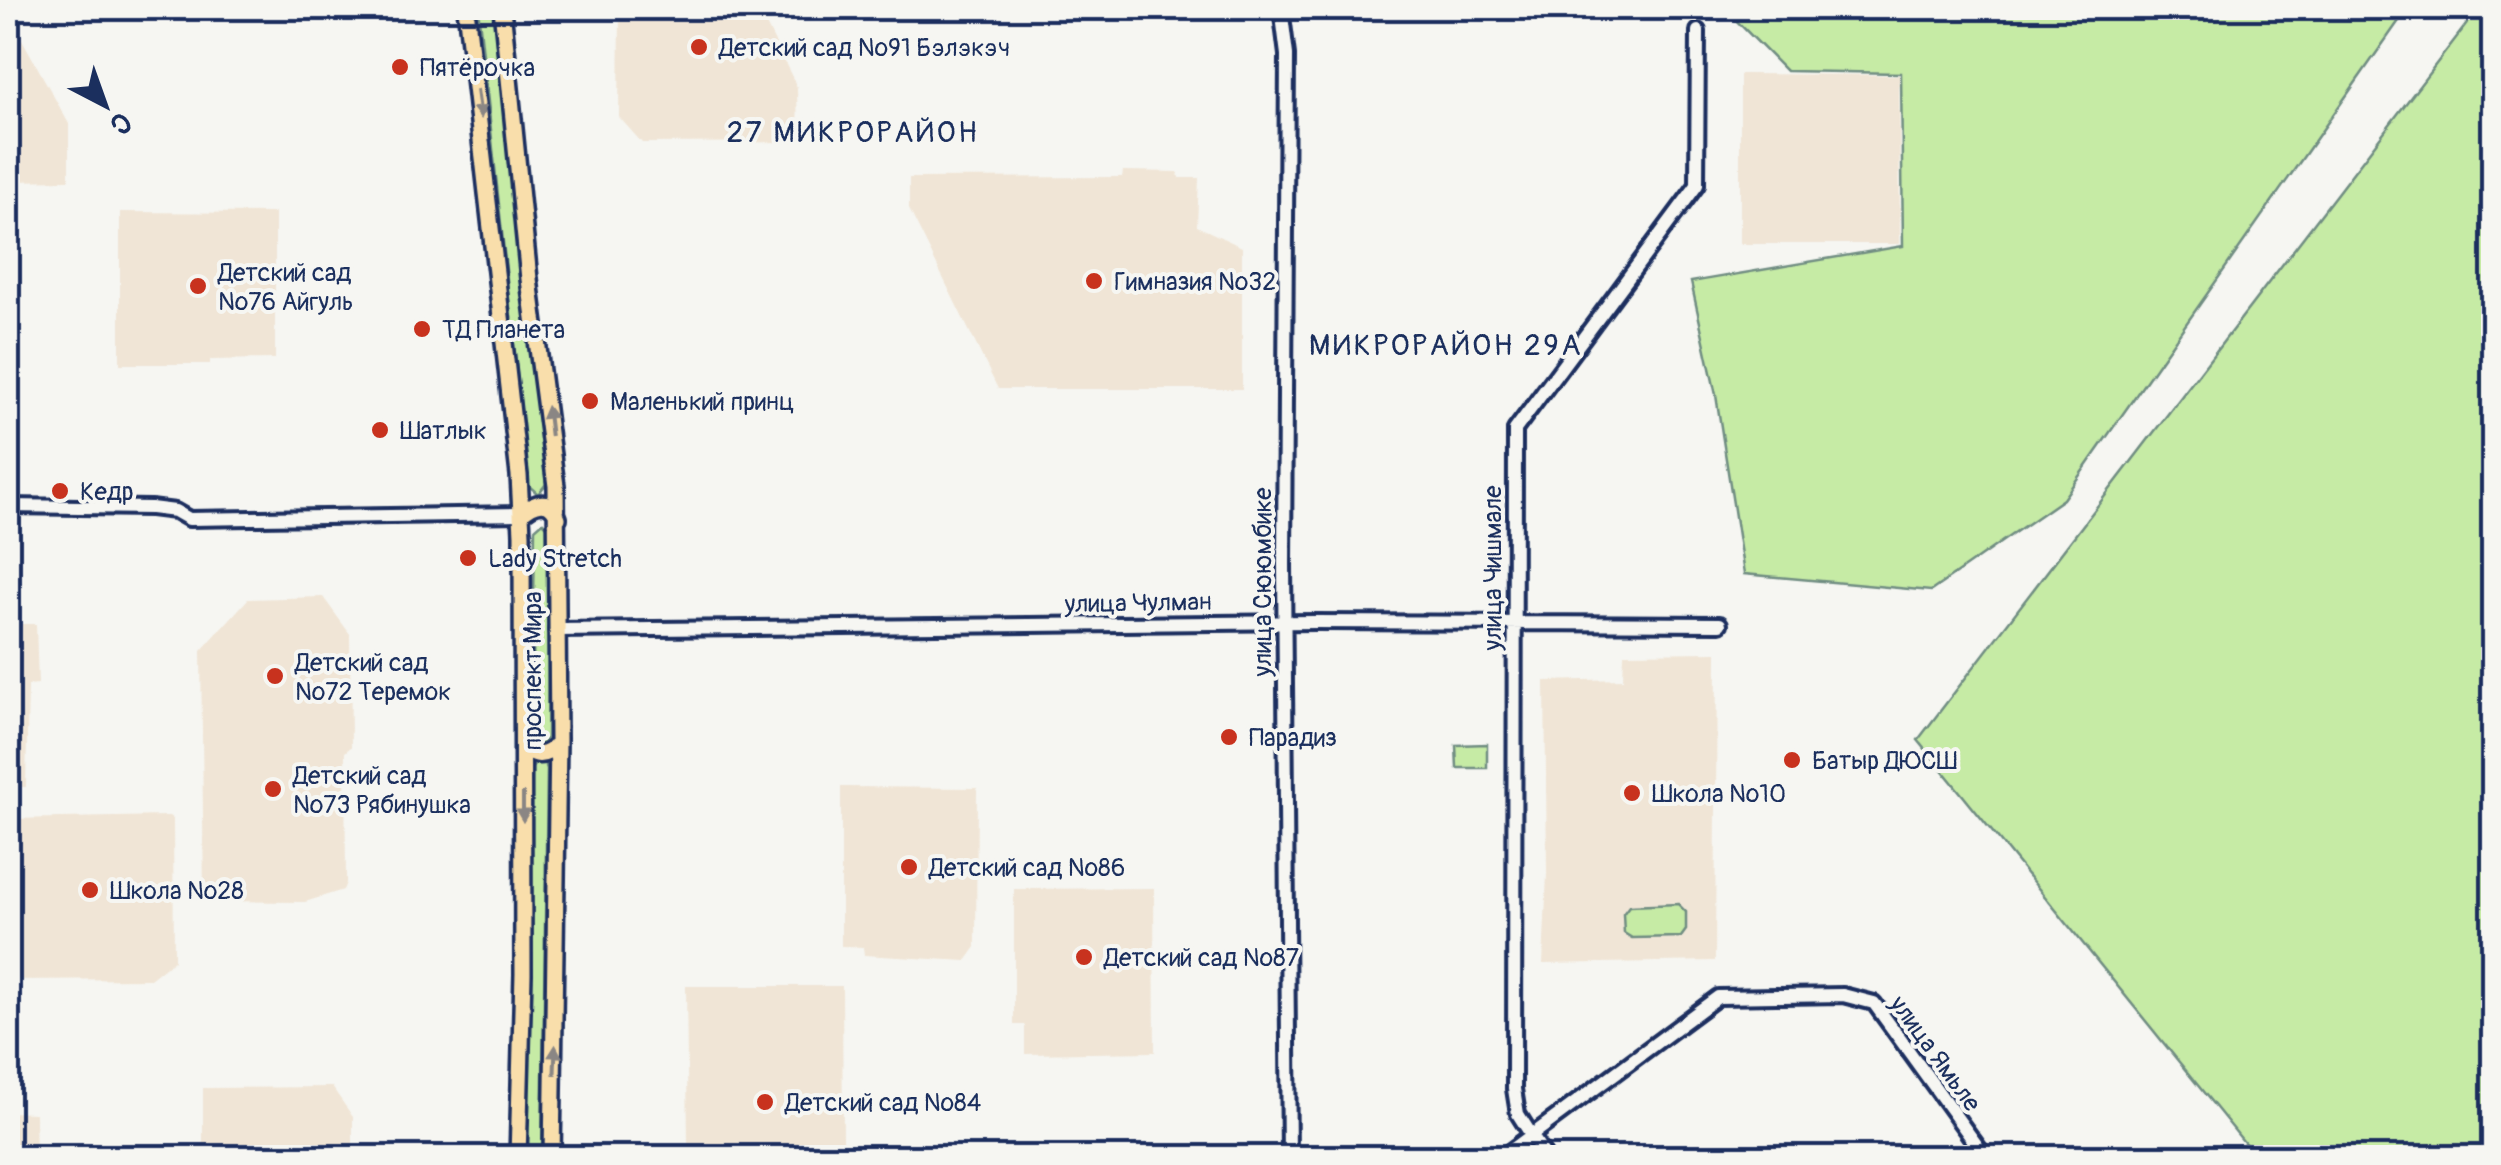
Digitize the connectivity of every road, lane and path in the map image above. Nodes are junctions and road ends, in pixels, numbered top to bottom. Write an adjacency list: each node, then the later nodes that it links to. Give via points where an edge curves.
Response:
1 (466, 8): 6 (main road, проспект Мира, one-way to 6)
2 (502, 8): 7 (main road, проспект Мира, one-way to 2)
3 (1281, 8): 9 (street, улица Сююмбике, via 1287,55)
4 (1698, 31): 8 (street, улица Чишмале, via 1697,185 1515,430)
5 (8, 506): 6 (street, via 152,508 189,519)
6 (521, 514): 7 (main road, via 543,502); 12 (main road, проспект Мира)
7 (558, 518): 11 (main road, проспект Мира)
8 (1512, 622): 9 (street, улица Чулман); 10 (street, улица Чулман); 14 (street, улица Чишмале, via 1514,1090)
9 (1284, 623): 11 (street, улица Чулман); 17 (street, улица Сююмбике)
10 (1720, 624)
11 (556, 630): 13 (main road, проспект Мира)
12 (523, 741): 13 (main road, via 540,755); 15 (main road, проспект Мира, one-way to 15)
13 (558, 744): 16 (main road, проспект Мира, one-way to 13)
14 (1530, 1136): 18 (street); 19 (street, улица Чишмале); 20 (street, улица Ямьле, via 1718,997 1843,995 1874,1002)
15 (518, 1158)
16 (552, 1158)
17 (1288, 1158)
18 (1501, 1158)
19 (1546, 1158)
20 (1986, 1158)

